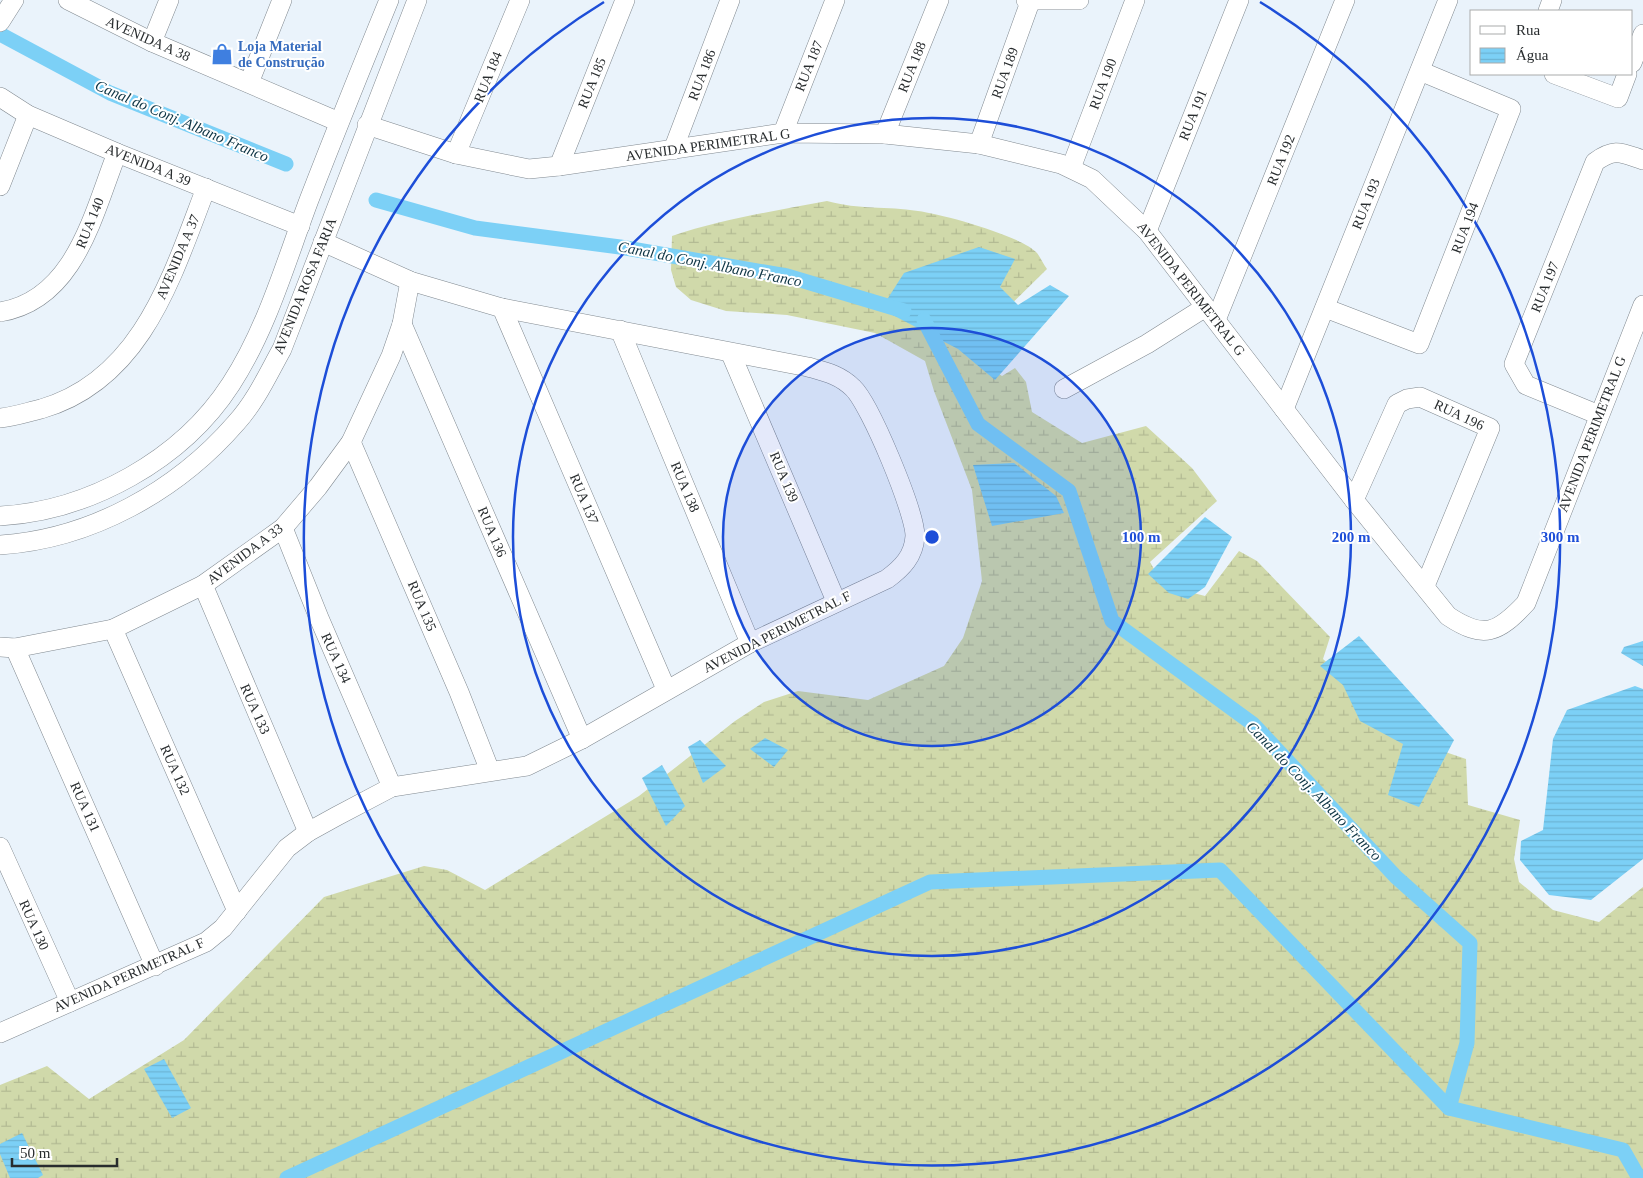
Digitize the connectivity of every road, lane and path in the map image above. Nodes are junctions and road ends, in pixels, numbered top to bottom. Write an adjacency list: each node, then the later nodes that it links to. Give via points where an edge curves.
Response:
1 (14, 0): 18 (street)
2 (68, 0): 20 (street, AVENIDA A 38)
3 (169, 0): 20 (street)
4 (282, 0): 25 (street)
5 (388, 0): 28 (street, AVENIDA ROSA FARIA)
6 (417, 0): 29 (street, AVENIDA ROSA FARIA)
7 (520, 0): 35 (street, RUA 184)
8 (625, 0): 37 (street, RUA 185)
9 (730, 0): 33 (street, RUA 186)
10 (835, 0): 30 (street, RUA 187)
11 (939, 0): 31 (street, RUA 188)
12 (1079, 0): 17 (street)
13 (1135, 0): 38 (street, RUA 190)
14 (1239, 0): 42 (street, RUA 191)
15 (1345, 0): 50 (street, RUA 192)
16 (1448, 0): 22 (street, RUA 193)
17 (1028, 1): 32 (street, RUA 189)
18 (0, 22)
19 (1643, 34): 21 (street)
20 (152, 42): 25 (street, AVENIDA A 38)
21 (1633, 60)
22 (1420, 71): 47 (street, RUA 193); 47 (street, RUA 194, via 1512,109 1419,344)
23 (1557, 75): 24 (street, via 1618,98)
24 (1627, 75)
25 (249, 83): 28 (street, AVENIDA A 38)
26 (0, 97): 27 (street, AVENIDA A 39)
27 (28, 115): 34 (street, AVENIDA A 39); 39 (street)
28 (339, 122): 41 (street, AVENIDA ROSA FARIA)
29 (367, 125): 35 (street, AVENIDA PERIMETRAL G); 43 (street, AVENIDA ROSA FARIA)
30 (782, 133): 31 (street, AVENIDA PERIMETRAL G); 33 (street, AVENIDA PERIMETRAL G)
31 (885, 134): 32 (street, AVENIDA PERIMETRAL G)
32 (979, 144): 38 (street, AVENIDA PERIMETRAL G, via 1050,159)
33 (673, 150): 37 (street, AVENIDA PERIMETRAL G)
34 (117, 153): 40 (street, AVENIDA A 39); 48 (street, RUA 140, via 78,254 53,286 33,302)
35 (456, 154): 37 (street, AVENIDA PERIMETRAL G, via 529,169)
36 (1643, 160): 57 (street, RUA 197, via 1618,151 1595,162 1514,364 1526,385)
37 (559, 166)
38 (1071, 168): 42 (street, AVENIDA PERIMETRAL G, via 1092,179)
39 (0, 186)
40 (206, 188): 41 (street, AVENIDA A 39); 58 (street, AVENIDA A 37, via 167,289 144,330 126,353 81,393 57,404)
41 (300, 226): 49 (street, AVENIDA ROSA FARIA)
42 (1147, 231): 50 (street, AVENIDA PERIMETRAL G)
43 (323, 242): 44 (street, AVENIDA PERIMETRAL F); 51 (street, AVENIDA ROSA FARIA)
44 (410, 281): 46 (street, AVENIDA PERIMETRAL F); 52 (street, AVENIDA A 33)
45 (1643, 305): 57 (street, AVENIDA PERIMETRAL G)
46 (502, 308): 53 (street, AVENIDA PERIMETRAL F); 70 (street, RUA 137)
47 (1325, 308): 56 (street, RUA 193)
48 (0, 312)
49 (266, 312): 51 (street); 61 (street, AVENIDA ROSA FARIA, via 231,384 212,409 150,464 118,483 69,504)
50 (1210, 314): 55 (street); 56 (street, AVENIDA PERIMETRAL G)
51 (293, 322): 63 (street, AVENIDA ROSA FARIA, via 257,394 237,422 205,455 157,492 94,525 51,537)
52 (402, 324): 59 (street, AVENIDA A 33, via 378,388); 71 (street, RUA 136)
53 (620, 330): 54 (street, AVENIDA PERIMETRAL F); 68 (street, RUA 138)
54 (731, 354): 66 (street, RUA 139); 66 (street, AVENIDA PERIMETRAL F, via 836,374 854,389 869,415 900,486 910,510 915,536 912,554 901,569 887,579)
55 (1064, 389)
56 (1284, 409): 60 (street, AVENIDA PERIMETRAL G)
57 (1599, 415): 65 (street, AVENIDA PERIMETRAL G, via 1526,603 1509,621 1492,631 1463,626 1448,616)
58 (0, 418)
59 (351, 442): 62 (street, AVENIDA A 33); 72 (street, RUA 135)
60 (1354, 500): 65 (street, AVENIDA PERIMETRAL G); 65 (street, RUA 196, via 1397,404 1407,398 1420,397 1490,428)
61 (0, 516)
62 (283, 528): 64 (street, AVENIDA A 33); 73 (street, RUA 134)
63 (0, 545)
64 (203, 585): 67 (street, AVENIDA A 33); 74 (street, RUA 133)
65 (1425, 586)
66 (836, 601): 68 (street, AVENIDA PERIMETRAL F)
67 (113, 629): 69 (street, AVENIDA A 33); 76 (street, RUA 132)
68 (750, 643): 70 (street, AVENIDA PERIMETRAL F)
69 (7, 648): 77 (street, RUA 131)
70 (666, 689): 71 (street, AVENIDA PERIMETRAL F)
71 (582, 739): 72 (street, AVENIDA PERIMETRAL F, via 527,766)
72 (490, 771): 73 (street, AVENIDA PERIMETRAL F)
73 (392, 787): 74 (street, AVENIDA PERIMETRAL F)
74 (308, 832): 76 (street, AVENIDA PERIMETRAL F, via 282,853)
75 (0, 847): 78 (street, RUA 130)
76 (236, 911): 77 (street, AVENIDA PERIMETRAL F, via 224,928 206,942)
77 (155, 966): 78 (street, AVENIDA PERIMETRAL F)
78 (70, 1002): 79 (street, AVENIDA PERIMETRAL F)
79 (0, 1033)

